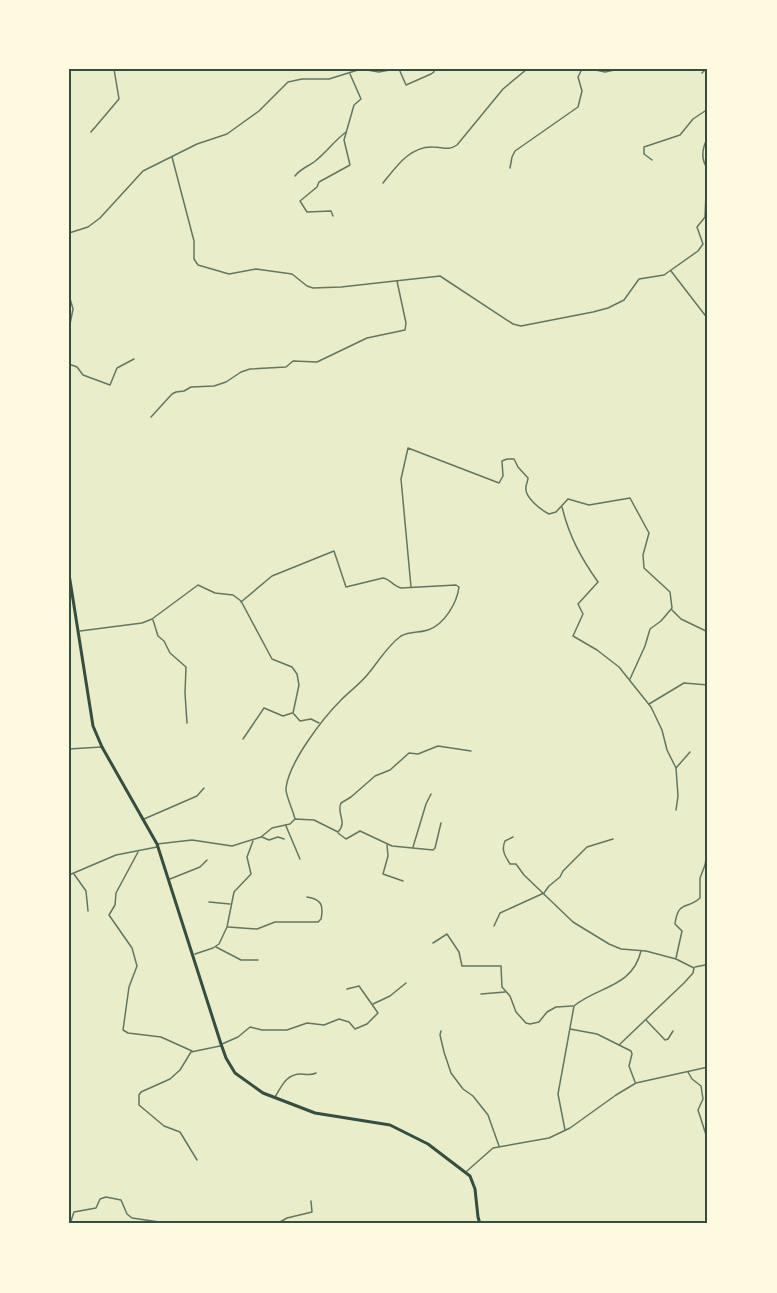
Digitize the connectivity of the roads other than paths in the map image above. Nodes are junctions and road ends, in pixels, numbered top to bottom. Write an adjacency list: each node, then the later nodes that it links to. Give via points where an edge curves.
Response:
1 (114, 69): 12 (street, via 118,100)
2 (397, 69): 3 (street, via 406,85 431,74); 9 (street, via 361,69)
3 (433, 69)
4 (527, 69): 20 (street, via 503,89 457,145 447,149 428,147 409,154)
5 (582, 69): 17 (street, via 578,77 582,91 578,107 515,151)
6 (591, 69): 7 (street)
7 (619, 69)
8 (706, 69): 10 (street)
9 (350, 73): 13 (street, via 361,99 354,106); 15 (street, via 328,79 288,81 259,111 227,134)
10 (702, 73)
11 (708, 109): 16 (street, via 680,135 644,147 644,153)
12 (91, 132)
13 (347, 132): 19 (street); 21 (street, via 350,165 319,182 300,201 307,212 331,211)
14 (708, 137): 18 (street, via 702,150)
15 (172, 157): 22 (street, via 140,174 88,227); 24 (street, via 198,265 229,274 256,269 292,274 313,288)
16 (652, 160)
17 (510, 168)
18 (708, 169): 23 (street, via 705,217 697,228 702,245)
19 (295, 176)
20 (382, 183)
21 (333, 216)
22 (69, 233)
23 (670, 270): 24 (street, via 659,277 640,279 624,300 602,310 524,326 513,324 440,276); 26 (street)
24 (397, 281): 30 (street, via 405,330 367,338 317,362 293,361 286,367 250,369 214,386 176,392)
25 (69, 295): 27 (street, via 74,309)
26 (708, 319)
27 (69, 329)
28 (134, 358): 29 (street, via 117,368 109,386)
29 (69, 364)
30 (151, 417)
31 (562, 507): 33 (street, via 549,514 539,508 526,491 527,476 514,459 502,461 499,483 408,448 401,479); 35 (street, via 568,499 589,505 632,499 649,532 644,568 670,592); 39 (street, via 581,559 598,582 578,604 583,614 573,636 610,660)
32 (69, 574): 37 (highway)
33 (411, 587): 34 (street, via 396,587 382,578 346,587 334,551 272,576); 44 (street, via 454,585 459,589 444,619 430,630 407,633 398,639)
34 (241, 602): 36 (street, via 233,595 215,593 198,585); 42 (street, via 272,659 292,667 297,674 299,685)
35 (671, 610): 38 (street); 39 (street, via 650,629)
36 (152, 619): 37 (street, via 128,626); 43 (street, via 170,653 186,667)
37 (77, 631): 46 (highway, via 89,713)
38 (708, 632)
39 (630, 679): 41 (street)
40 (708, 685): 41 (street, via 684,683)
41 (648, 704): 50 (street)
42 (293, 713): 44 (street, via 300,721 311,719); 45 (street, via 283,716 264,708)
43 (187, 723)
44 (320, 723): 55 (street, via 289,777 286,792)
45 (243, 739)
46 (102, 747): 47 (street); 54 (highway)
47 (69, 749)
48 (471, 751): 58 (street, via 438,746 407,754 340,803 343,821)
49 (690, 752): 50 (street)
50 (676, 768): 53 (street)
51 (204, 788): 54 (street, via 198,796)
52 (430, 794): 67 (street)
53 (676, 810)
54 (144, 819): 65 (highway)
55 (295, 819): 57 (street); 58 (street, via 312,819)
56 (441, 823): 67 (street, via 434,850)
57 (285, 825): 59 (street, via 272,828); 69 (street)
58 (338, 832): 64 (street, via 346,839 362,831)
59 (261, 837): 61 (street); 63 (street)
60 (513, 837): 75 (street, via 505,842 504,855)
61 (284, 838)
62 (613, 839): 75 (street, via 586,848)
63 (253, 840): 65 (street, via 232,846 192,840); 78 (street, via 247,857 252,874 235,890)
64 (387, 844): 67 (street); 74 (street, via 383,874)
65 (158, 845): 68 (street); 73 (highway)
66 (708, 847): 86 (street, via 700,878 700,898 680,908 677,916 675,924 682,930)
67 (413, 848)
68 (139, 851): 71 (street, via 113,856); 102 (street, via 109,915 132,948 137,966 129,987 123,1030 161,1037)
69 (300, 859)
70 (207, 860): 73 (street, via 200,868)
71 (74, 874): 72 (street); 79 (street, via 86,891)
72 (69, 875)
73 (169, 879): 85 (highway)
74 (403, 881)
75 (544, 893): 81 (street, via 500,913); 84 (street, via 573,922 609,944)
76 (307, 897): 80 (street, via 319,901 320,921)
77 (208, 902): 78 (street)
78 (230, 904): 80 (street)
79 (88, 911)
80 (227, 927): 83 (street)
81 (494, 927)
82 (433, 943): 92 (street, via 447,934 459,952 462,966 501,966)
83 (215, 947): 85 (street); 87 (street, via 241,960)
84 (640, 951): 86 (street); 95 (street, via 623,980)
85 (192, 955): 100 (highway)
86 (676, 959): 89 (street)
87 (258, 960)
88 (708, 961): 89 (street)
89 (694, 968): 96 (street)
90 (406, 983): 94 (street)
91 (347, 989): 94 (street, via 358,985)
92 (506, 992): 93 (street); 95 (street, via 517,1013 530,1024 541,1021 554,1008)
93 (481, 994)
94 (372, 1005): 100 (street, via 377,1016 356,1029 339,1019 287,1030 250,1027)
95 (574, 1006): 97 (street)
96 (645, 1020): 99 (street, via 664,1040); 101 (street)
97 (570, 1029): 101 (street, via 597,1034); 110 (street, via 558,1094)
98 (441, 1031): 112 (street, via 451,1072 488,1115)
99 (673, 1031)
100 (221, 1045): 102 (street); 107 (highway, via 235,1073)
101 (619, 1045): 106 (street, via 632,1053 629,1066)
102 (192, 1051): 113 (street, via 170,1079 141,1092 139,1105 165,1126 180,1132)
103 (708, 1067): 104 (street)
104 (688, 1072): 106 (street); 109 (street, via 700,1085)
105 (316, 1073): 107 (street, via 288,1077)
106 (636, 1083): 110 (street)
107 (275, 1098): 114 (highway, via 315,1113 395,1127 428,1144)
108 (707, 1098): 109 (street)
109 (703, 1099): 111 (street, via 698,1110)
110 (566, 1130): 112 (street, via 549,1138)
111 (708, 1141)
112 (499, 1146): 114 (street, via 490,1149)
113 (197, 1160)
114 (466, 1172): 121 (highway, via 475,1189)
115 (311, 1201): 116 (street, via 312,1212)
116 (279, 1222): 119 (street); 120 (street)
117 (69, 1224): 118 (street, via 74,1212 96,1208 105,1197 121,1200 132,1218)
118 (173, 1224)
119 (270, 1224)
120 (286, 1224)
121 (480, 1224)

